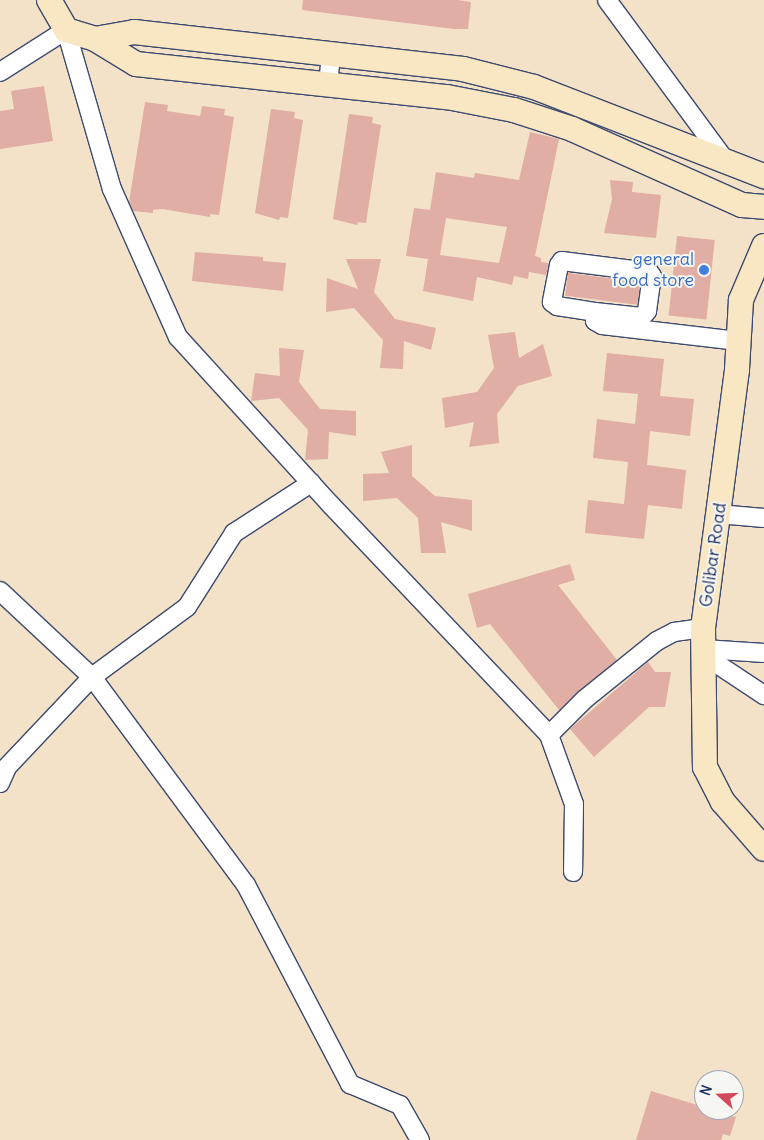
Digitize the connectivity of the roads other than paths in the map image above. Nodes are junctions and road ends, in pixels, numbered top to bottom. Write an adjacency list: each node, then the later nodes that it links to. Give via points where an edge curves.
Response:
1 (49, 0): 3 (street)
2 (607, 0): 13 (street)
3 (66, 30): 4 (street); 7 (street); 20 (street, via 112,189 178,337)
4 (95, 39): 5 (street, via 134,32); 8 (street, via 136,64)
5 (213, 40): 6 (street); 8 (street)
6 (331, 55): 9 (street); 10 (street, via 463,68)
7 (0, 72)
8 (208, 72): 9 (street)
9 (328, 84): 11 (street, via 447,97)
10 (523, 84): 11 (street); 12 (street)
11 (514, 110): 14 (street, via 572,129)
12 (677, 141): 13 (street); 14 (street)
13 (725, 160): 15 (street)
14 (668, 170): 16 (street, via 742,204)
15 (764, 176)
16 (764, 207)
17 (764, 246): 19 (street, Golibar Road, via 741,300)
18 (595, 312): 18 (street, via 642,316 647,311 652,276 649,272 558,264 552,302 558,306); 19 (street, via 595,320 602,325)
19 (738, 341): 21 (street, Golibar Road)
20 (310, 483): 26 (street, via 234,533 187,607); 28 (street)
21 (718, 514): 22 (street); 24 (street, Golibar Road)
22 (764, 518)
23 (0, 591): 26 (street)
24 (704, 644): 25 (street); 27 (street); 28 (street, via 674,632 657,640 585,699); 30 (street, Golibar Road, via 705,767 723,802)
25 (764, 653)
26 (92, 677): 29 (street, via 7,767); 32 (street, via 246,885 350,1084 400,1105)
27 (764, 694)
28 (549, 735): 31 (street, via 574,804)
29 (0, 783)
30 (764, 849)
31 (573, 872)
32 (420, 1140)

